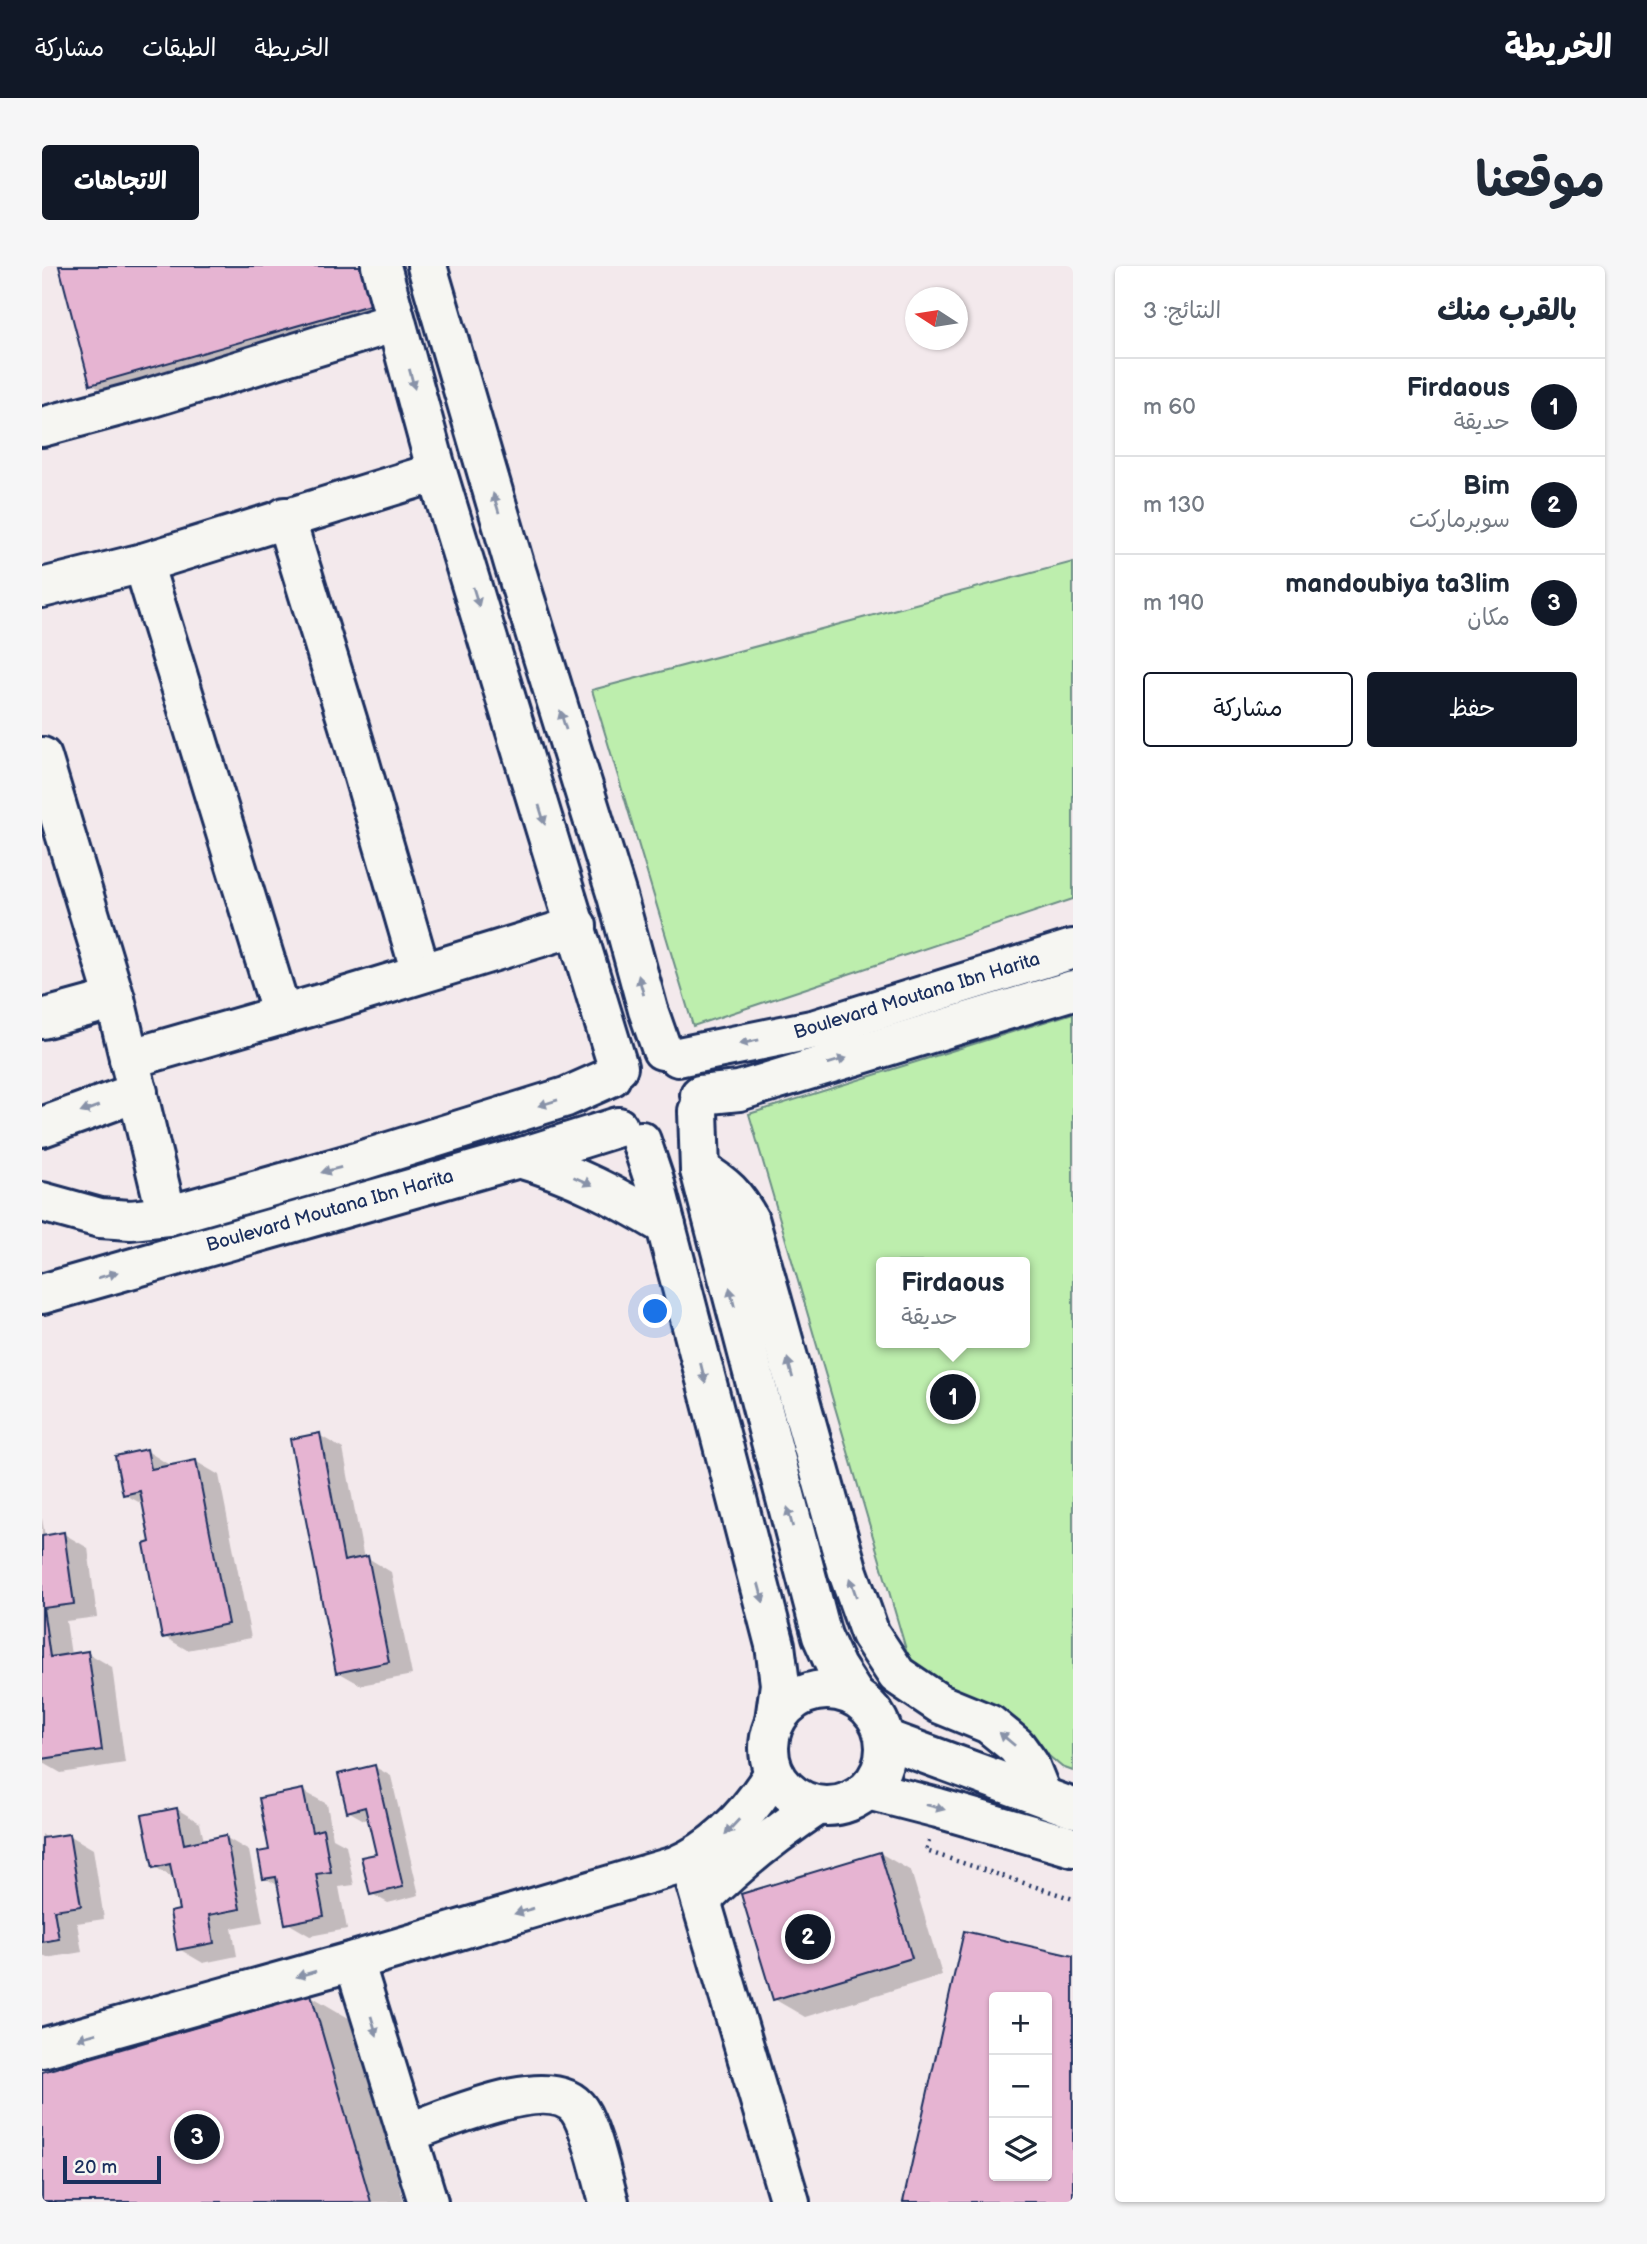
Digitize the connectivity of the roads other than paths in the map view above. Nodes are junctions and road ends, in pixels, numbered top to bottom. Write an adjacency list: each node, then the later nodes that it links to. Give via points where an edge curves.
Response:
1 (381, 266): 3 (street)
2 (427, 266): 17 (street, one-way to 2, via 648,1010)
3 (396, 322): 4 (street); 5 (street, one-way to 5)
4 (42, 427)
5 (437, 472): 6 (street); 10 (street, one-way to 10)
6 (285, 517): 7 (street); 12 (street)
7 (143, 563): 8 (street); 15 (street)
8 (42, 588)
9 (42, 757): 14 (street)
10 (577, 926): 12 (street); 18 (street)
11 (1073, 949): 17 (street, Boulevard Moutana Ibn Harita, one-way to 17, via 816,1029)
12 (421, 973): 15 (street)
13 (1073, 990): 20 (street, Boulevard Moutana Ibn Harita, one-way to 13)
14 (115, 999): 16 (street); 19 (street)
15 (282, 1015): 19 (street)
16 (42, 1019)
17 (670, 1053): 18 (street, via 646,1051 630,1056); 20 (street, via 690,1066)
18 (615, 1072): 22 (street, via 608,1103 611,1116); 26 (street, Boulevard Moutana Ibn Harita, one-way to 26, via 566,1097)
19 (134, 1075): 21 (street, one-way to 21); 26 (street)
20 (699, 1103): 22 (street, via 690,1125 667,1141 654,1143); 24 (street)
21 (42, 1127)
22 (629, 1134): 23 (street, Boulevard Moutana Ibn Harita); 27 (street, via 654,1180)
23 (519, 1158): 27 (street, one-way to 27, via 586,1181); 28 (street, Boulevard Moutana Ibn Harita, one-way to 23)
24 (699, 1170): 29 (street, one-way to 24, via 822,1636); 34 (street, one-way to 24, via 1016,1746 989,1724 940,1704 897,1675 870,1634 848,1572 750,1222 723,1184)
25 (42, 1202): 26 (street, Boulevard Moutana Ibn Harita, via 100,1218)
26 (167, 1216)
27 (666, 1226): 30 (street, one-way to 30, via 775,1645 780,1684)
28 (42, 1294)
29 (855, 1695): 30 (street, via 819,1689 786,1705); 31 (street, via 880,1721)
30 (775, 1720): 32 (street, via 769,1738)
31 (885, 1739): 33 (street, via 879,1775); 34 (street)
32 (774, 1773): 35 (street, via 785,1788); 37 (street, one-way to 37, via 757,1801 722,1837)
33 (868, 1790): 35 (street, via 853,1801); 36 (street, one-way to 36)
34 (1057, 1802)
35 (817, 1806): 38 (street, via 759,1847)
36 (1073, 1847)
37 (689, 1860): 38 (street); 39 (street, one-way to 39)
38 (701, 1900): 44 (street)
39 (354, 1961): 40 (street, one-way to 40); 41 (street, one-way to 41)
40 (42, 2048)
41 (407, 2133): 42 (street); 43 (street, via 512,2097 554,2096 579,2109)
42 (428, 2202)
43 (609, 2202)
44 (790, 2202)

